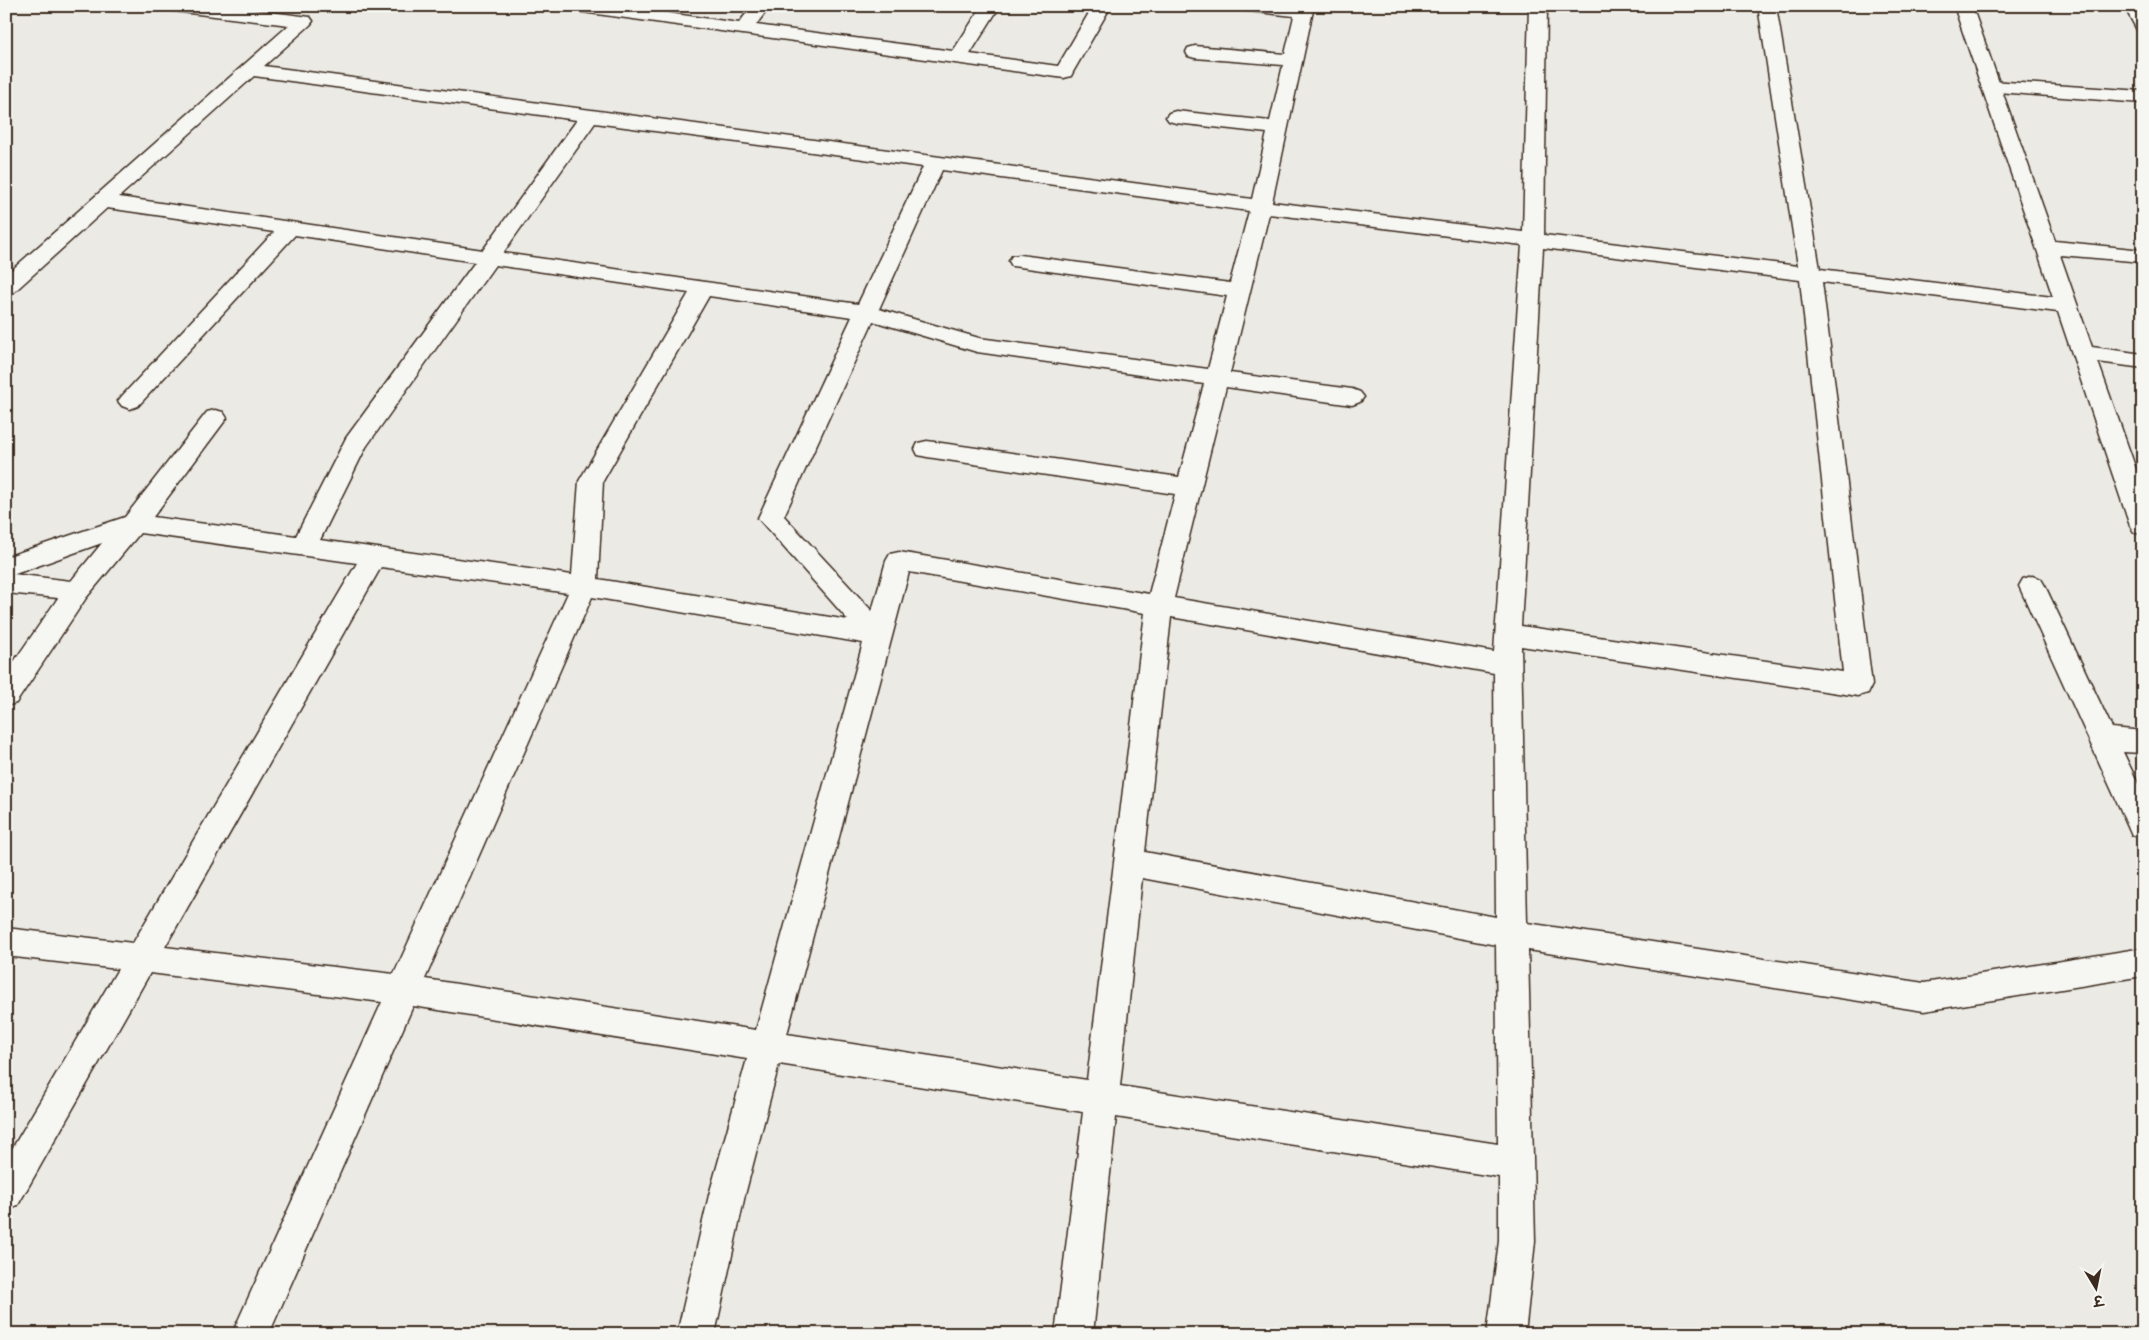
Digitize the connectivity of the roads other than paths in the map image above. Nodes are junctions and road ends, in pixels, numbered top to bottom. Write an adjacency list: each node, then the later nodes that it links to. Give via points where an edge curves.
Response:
1 (173, 6): 12 (street)
2 (575, 6): 14 (street)
3 (761, 6): 14 (street)
4 (990, 6): 16 (street)
5 (1102, 6): 16 (street, via 1064,72)
6 (1248, 6): 11 (street)
7 (1538, 6): 28 (street)
8 (1767, 6): 33 (street)
9 (1963, 6): 19 (street)
10 (2133, 6): 13 (street)
11 (1305, 9): 17 (street)
12 (254, 10): 18 (street, via 304,21)
13 (2143, 26)
14 (743, 29): 16 (street)
15 (1195, 52): 17 (street)
16 (958, 58)
17 (1293, 60): 23 (street)
18 (251, 70): 21 (street); 25 (street)
19 (1991, 87): 20 (street); 29 (street)
20 (2143, 97)
21 (591, 116): 24 (street); 31 (street)
22 (1176, 117): 23 (street)
23 (1278, 128): 26 (street)
24 (935, 162): 26 (street); 38 (street)
25 (103, 201): 27 (street); 34 (street)
26 (1261, 206): 28 (street); 36 (street)
27 (290, 228): 31 (street); 43 (street)
28 (1533, 240): 33 (street); 58 (street)
29 (2046, 248): 30 (street); 37 (street)
30 (2143, 256)
31 (490, 257): 35 (street); 50 (street, via 355,444)
32 (1020, 260): 36 (street)
33 (1810, 274): 37 (street); 58 (street, via 1858,685)
34 (6, 287)
35 (702, 288): 38 (street); 54 (street, via 591,481)
36 (1239, 291): 41 (street)
37 (2067, 306): 39 (street)
38 (866, 312): 41 (street, via 977,345); 59 (street, via 771,518)
39 (2083, 353): 40 (street); 47 (street)
40 (2143, 361)
41 (1217, 378): 42 (street); 46 (street)
42 (1352, 397)
43 (130, 402)
44 (215, 418): 48 (street)
45 (926, 449): 46 (street)
46 (1189, 487): 57 (street)
47 (2137, 491): 49 (street)
48 (134, 523): 50 (street); 52 (street); 56 (street)
49 (2143, 526)
50 (304, 546): 51 (street)
51 (374, 556): 54 (street); 68 (street)
52 (6, 567)
53 (6, 583): 56 (street)
54 (584, 586): 59 (street); 70 (street)
55 (2032, 586): 62 (street)
56 (77, 591): 61 (street)
57 (1159, 605): 59 (street, via 899,561); 60 (street); 65 (street)
58 (1507, 634): 60 (street)
59 (878, 635): 71 (street)
60 (1507, 665): 66 (street)
61 (6, 695)
62 (2102, 739): 63 (street); 64 (street)
63 (2143, 742)
64 (2143, 826)
65 (1128, 862): 66 (street); 72 (street)
66 (1512, 934): 69 (street, via 1924,997); 73 (street)
67 (6, 942): 68 (street)
68 (142, 958): 70 (street); 74 (street)
69 (2143, 962)
70 (404, 990): 71 (street); 75 (street)
71 (767, 1047): 72 (street); 76 (street, via 727,1195)
72 (1102, 1098): 73 (street); 77 (street)
73 (1515, 1163): 78 (street, via 1517,1241)
74 (6, 1194)
75 (250, 1334)
76 (696, 1334)
77 (1074, 1334)
78 (1506, 1334)

